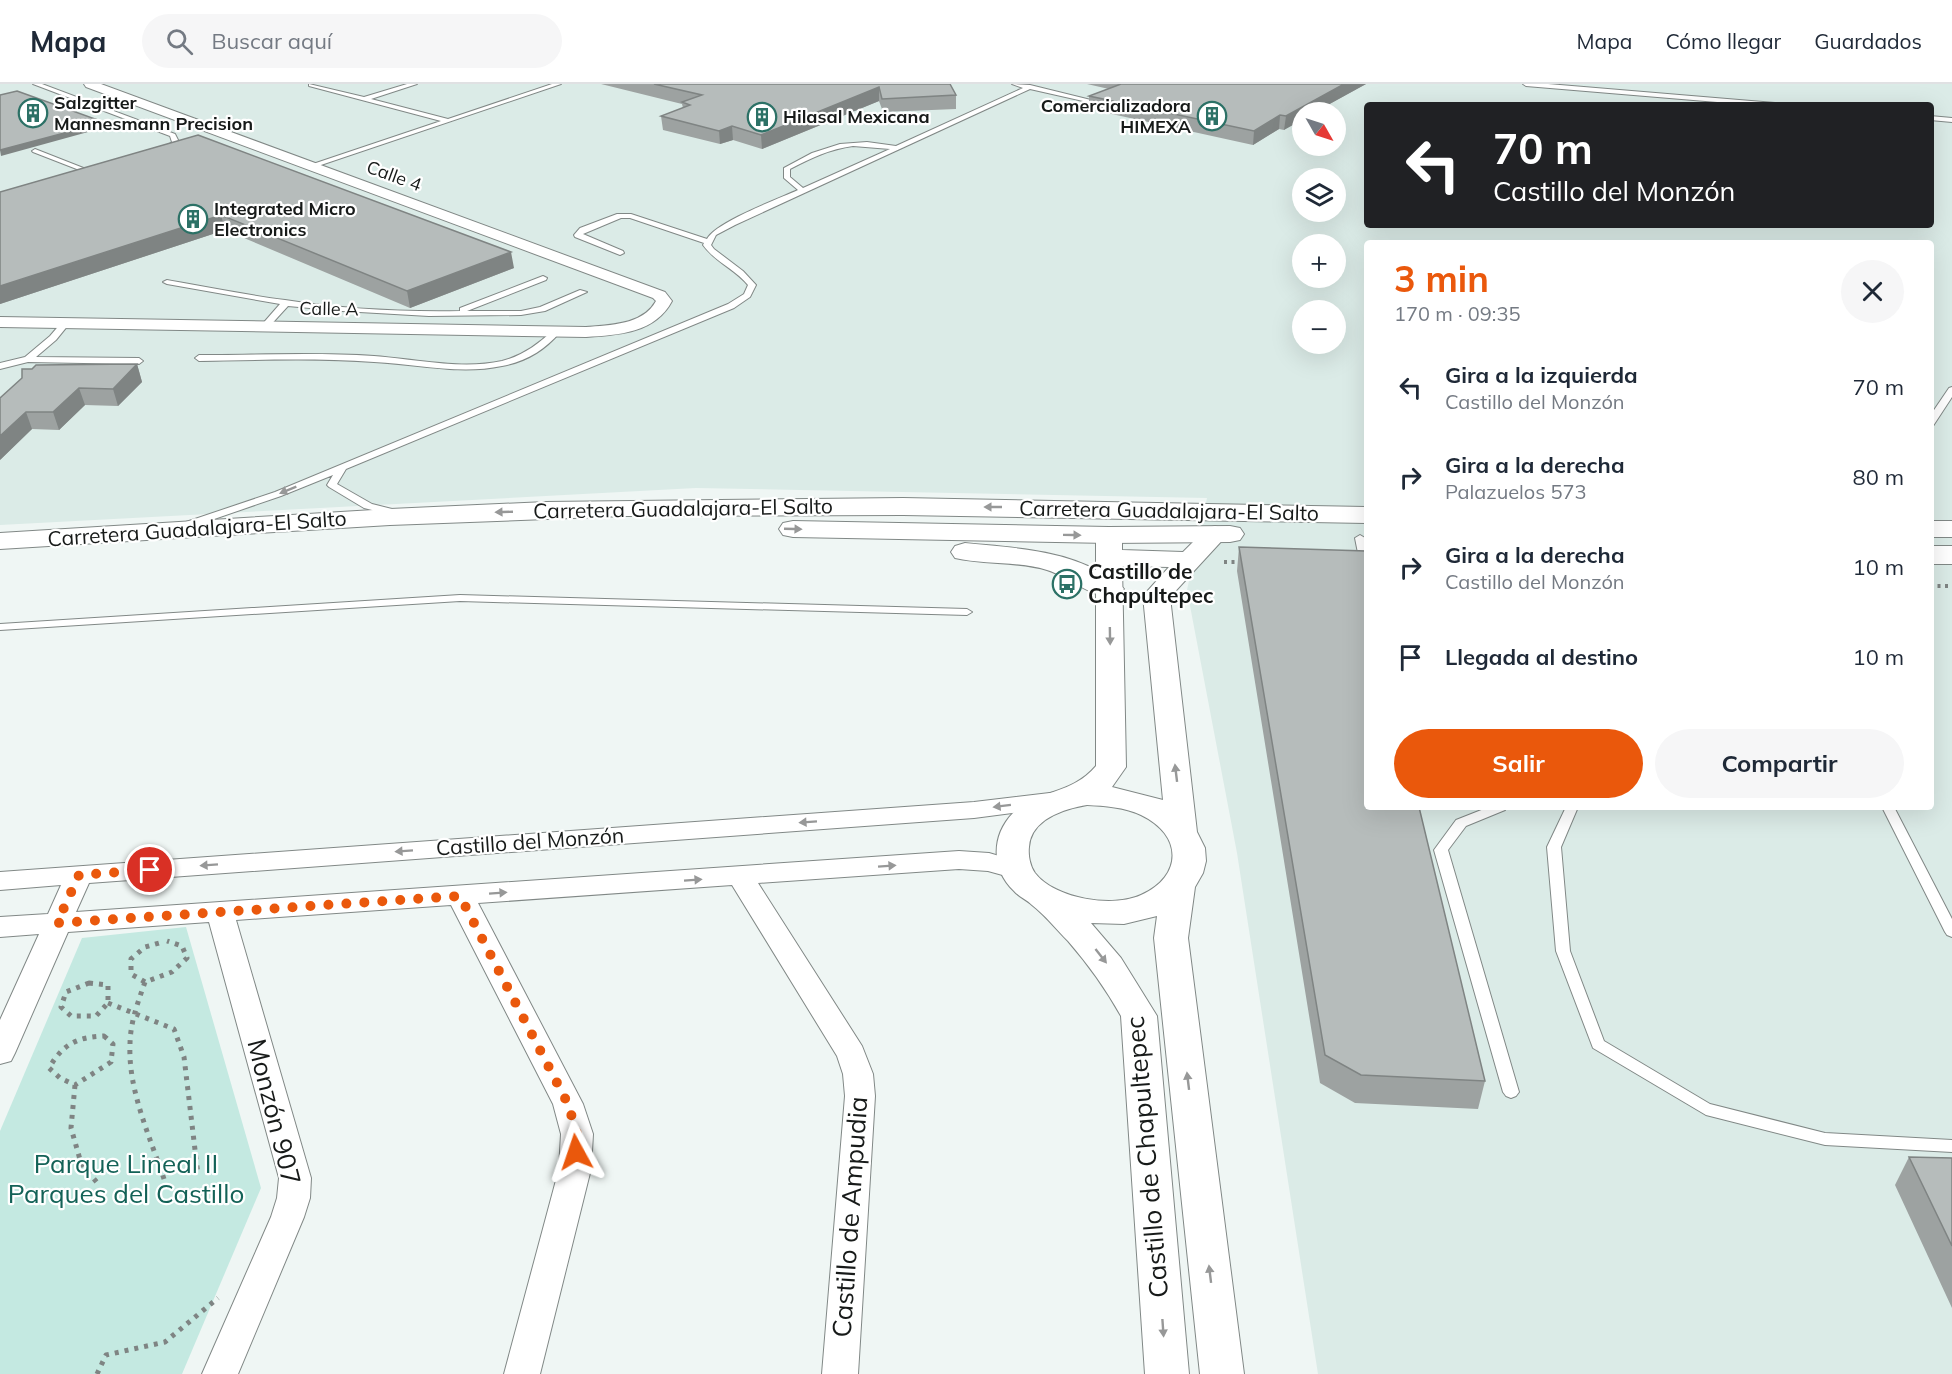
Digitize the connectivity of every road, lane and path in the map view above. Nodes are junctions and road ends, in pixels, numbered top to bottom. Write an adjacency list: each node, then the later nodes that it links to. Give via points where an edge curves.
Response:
1 (36, 84): 17 (lane, via 173,135 176,142)
2 (90, 84): 18 (street, Calle 4)
3 (414, 84): 9 (lane)
4 (558, 84): 14 (lane)
5 (1015, 84): 8 (lane)
6 (1526, 84): 11 (lane)
7 (311, 85): 9 (lane)
8 (1030, 87): 10 (lane); 15 (lane)
9 (365, 99): 14 (lane)
10 (1092, 101)
11 (1739, 102)
12 (1934, 118): 13 (lane)
13 (1952, 120)
14 (448, 121): 18 (lane)
15 (897, 148): 22 (lane); 22 (lane, via 850,143 813,153 787,168 787,178)
16 (35, 151): 20 (lane)
17 (158, 153)
18 (312, 166): 30 (street, Calle 4, via 659,295 664,301)
19 (100, 169): 20 (lane)
20 (88, 172): 21 (lane)
21 (77, 175)
22 (803, 191): 23 (lane, via 732,223 713,234)
23 (709, 242): 24 (lane, via 632,216 620,216 578,235); 41 (lane, via 712,254 738,269 752,285 747,295 731,306)
24 (620, 253)
25 (543, 278): 29 (lane)
26 (167, 282): 28 (lane)
27 (583, 292): 29 (lane, via 542,309)
28 (286, 303): 29 (lane, via 429,314); 33 (lane)
29 (456, 312)
30 (654, 316): 34 (street, Calle A, via 607,330)
31 (0, 322): 32 (street, Calle A)
32 (65, 324): 33 (street, Calle A); 36 (lane)
33 (264, 328): 34 (street, Calle A)
34 (556, 332): 35 (lane, via 543,346 514,361 482,365 372,359)
35 (199, 358)
36 (28, 359): 37 (lane); 38 (lane)
37 (139, 361)
38 (0, 366)
39 (1952, 390): 40 (lane)
40 (1934, 418)
41 (342, 468): 42 (lane, via 332,485 368,507); 47 (lane, one-way to 47)
42 (405, 516): 45 (main road, Carretera Guadalajara-El Salto, one-way to 42, via 992,507 624,508); 47 (main road, Carretera Guadalajara-El Salto)
43 (1934, 529): 44 (main road)
44 (1952, 529)
45 (1364, 530): 48 (main road, Carretera Guadalajara-El Salto)
46 (854, 531): 50 (main road, Carretera Guadalajara-El Salto, one-way to 50); 53 (main road, Carretera Guadalajara-El Salto, one-way to 46, via 549,530 732,527); 58 (main road, via 925,547 1051,561)
47 (166, 532): 49 (main road, Carretera Guadalajara-El Salto)
48 (1215, 534): 50 (main road, Carretera Guadalajara-El Salto); 54 (street)
49 (0, 541)
50 (1109, 547): 54 (street); 58 (street)
51 (1934, 555): 52 (main road)
52 (1952, 555)
53 (0, 559)
54 (1190, 560): 55 (path); 65 (street, one-way to 54, via 1156,597)
55 (1249, 562)
56 (1934, 586): 57 (path)
57 (1952, 586)
58 (1109, 589): 61 (street, one-way to 61, via 1111,767 1100,781)
59 (967, 612): 60 (lane, via 460,598)
60 (0, 627)
61 (1067, 798): 65 (street, via 1116,796 1144,803 1166,815); 66 (street, via 1036,810 1020,825 1011,844); 67 (street, Castillo del Monzón, one-way to 67, via 974,810)
62 (1494, 810): 82 (lane, via 1461,823 1441,850)
63 (1571, 810): 83 (lane, via 1554,847 1563,951 1598,1044 1706,1109 1824,1139)
64 (1890, 810): 76 (lane)
65 (1182, 831): 70 (street, via 1190,849 1189,868)
66 (1017, 870): 68 (street, one-way to 66, via 960,860 989,862); 72 (street, via 1025,883)
67 (79, 875): 69 (street, Castillo del Monzón); 74 (street)
68 (741, 877): 71 (street, one-way to 68); 91 (street, Castillo de Ampudia, via 851,1054 858,1074 860,1096)
69 (0, 881)
70 (1178, 886): 72 (street, via 1160,900 1134,910 1104,913 1074,909); 93 (street, Castillo de Chapultepec, one-way to 70, via 1171,938)
71 (460, 896): 73 (street); 90 (street, via 568,1104 577,1134 575,1169)
72 (1046, 899): 92 (street, Castillo de Chapultepec, one-way to 92, via 1083,933 1121,982 1139,1016)
73 (220, 912): 74 (street); 89 (street, Monzón 907, via 296,1191)
74 (57, 923): 75 (street); 80 (street)
75 (0, 927)
76 (1952, 932)
77 (145, 982): 77 (path, via 172,972 187,958 182,946 166,941 145,947 131,959 131,974); 79 (path)
78 (108, 1003): 78 (path, via 96,1016 71,1016 61,1007 66,992 89,983 108,985); 79 (path)
79 (135, 1014): 84 (path, via 174,1029 184,1057); 85 (path, via 129,1052 138,1098)
80 (0, 1053)
81 (75, 1085): 81 (path, via 111,1062 113,1044 104,1036 82,1036 60,1048 49,1068); 86 (path, via 71,1128 81,1163)
82 (1511, 1092)
83 (1952, 1146)
84 (198, 1175)
85 (164, 1179)
86 (99, 1185)
87 (227, 1290): 88 (path, via 165,1342 106,1355)
88 (98, 1374)
89 (220, 1374)
90 (522, 1374)
91 (840, 1374)
92 (1167, 1374)
93 (1222, 1374)

